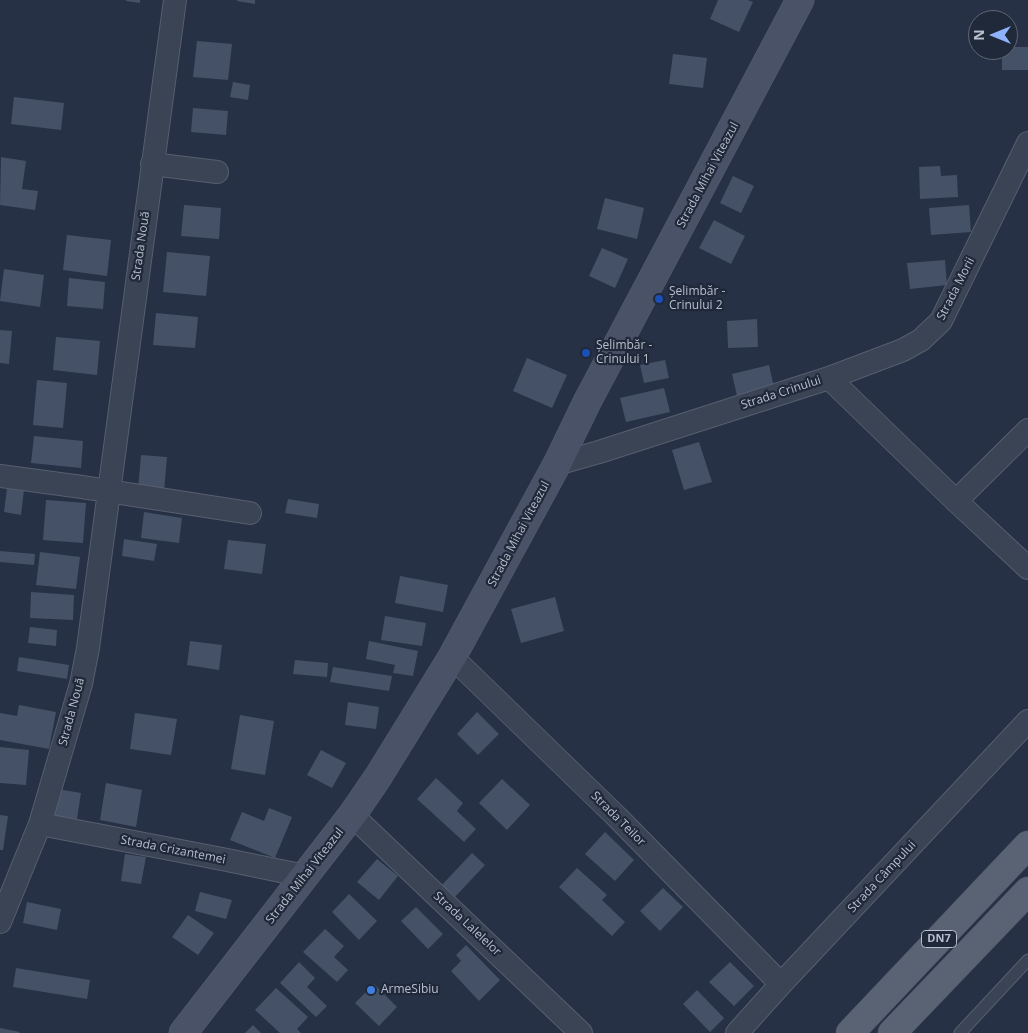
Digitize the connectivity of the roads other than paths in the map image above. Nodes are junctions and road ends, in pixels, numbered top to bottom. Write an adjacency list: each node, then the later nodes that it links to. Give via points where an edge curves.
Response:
1 (175, 0): 4 (street, Strada Nouă)
2 (800, 0): 8 (main road, Strada Mihai Viteazul)
3 (1028, 143): 6 (street, Strada Morii, via 942,321 921,340 903,350)
4 (152, 164): 5 (street); 10 (street, Strada Nouă)
5 (217, 172)
6 (829, 378): 8 (street, Strada Crinului); 11 (street, Strada Crinului)
7 (1028, 430): 11 (street)
8 (557, 464): 14 (main road, Strada Mihai Viteazul)
9 (0, 476): 10 (street)
10 (108, 492): 12 (street); 17 (street, Strada Nouă, via 81,684)
11 (956, 501): 13 (street, Strada Crinului)
12 (250, 513)
13 (1028, 568)
14 (452, 657): 16 (main road, Strada Mihai Viteazul); 23 (street, Strada Teilor, via 617,817)
15 (1028, 721): 23 (street, Strada Câmpului)
16 (352, 815): 19 (main road, Strada Mihai Viteazul); 25 (street, Strada Lalelelor)
17 (40, 824): 19 (street, Strada Crizantemei); 21 (street, Strada Nouă)
18 (1028, 845): 27 (main road, DN7)
19 (305, 876): 24 (main road, Strada Mihai Viteazul)
20 (1028, 892): 28 (main road, DN7)
21 (0, 922)
22 (1028, 960): 29 (lane)
23 (781, 984): 26 (street, Strada Câmpului)
24 (183, 1033)
25 (582, 1033)
26 (737, 1033)
27 (850, 1033)
28 (892, 1033)
29 (960, 1033)

